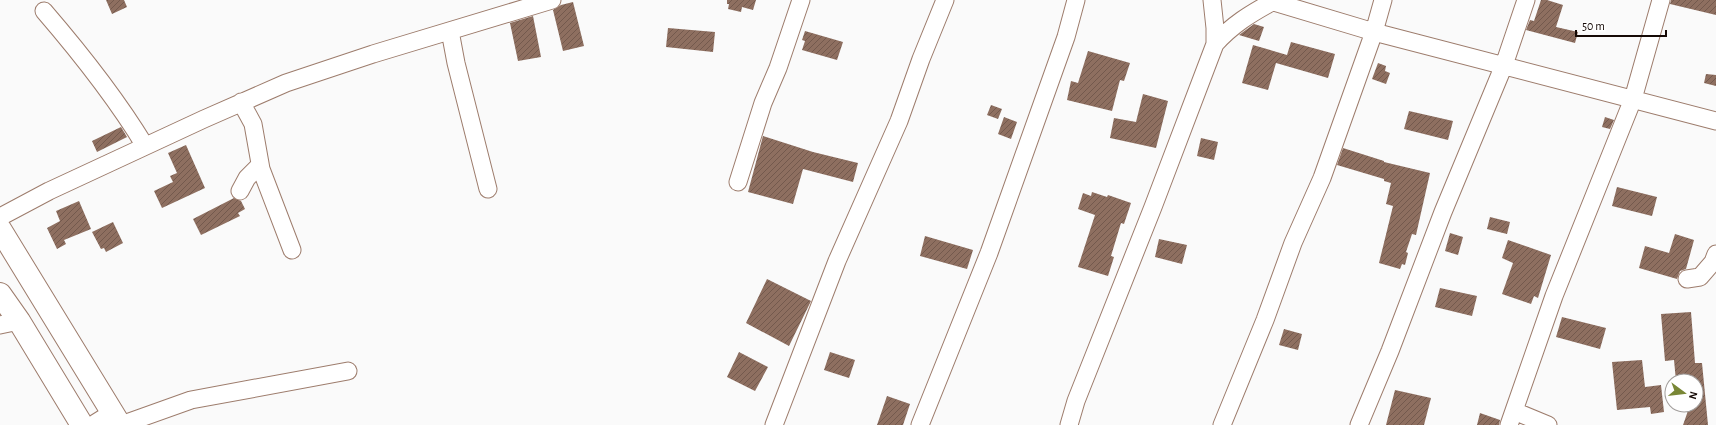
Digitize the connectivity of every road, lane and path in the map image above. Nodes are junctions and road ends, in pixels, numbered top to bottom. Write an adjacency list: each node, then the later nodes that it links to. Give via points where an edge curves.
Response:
1 (552, 0): 11 (street)
2 (801, 0): 20 (street, via 763,103)
3 (945, 0): 34 (street, via 899,121 837,261)
4 (1076, 0): 35 (street, via 1066,37 989,253)
5 (1212, 0): 13 (street)
6 (1383, 0): 12 (street)
7 (1526, 0): 14 (street)
8 (1661, 0): 15 (street)
9 (1270, 1): 12 (street); 13 (street, via 1247,15)
10 (44, 11): 18 (street, via 106,87)
11 (450, 31): 16 (street, via 286,83); 21 (street)
12 (1374, 32): 14 (street); 37 (street, via 1322,178 1293,243 1266,320)
13 (1215, 44): 36 (street, via 1076,401)
14 (1504, 65): 15 (street); 38 (street)
15 (1633, 99): 17 (street); 31 (street, via 1554,296)
16 (241, 102): 18 (street); 19 (street, via 253,124)
17 (1716, 121)
18 (145, 146): 23 (street)
19 (260, 165): 22 (street, via 247,178); 25 (street)
20 (738, 182)
21 (488, 189)
22 (240, 191)
23 (0, 217)
24 (0, 229): 32 (highway)
25 (292, 250)
26 (1716, 254): 27 (street, via 1713,262 1700,276)
27 (1687, 279)
28 (0, 294): 29 (highway)
29 (9, 323): 33 (highway)
30 (348, 371): 32 (street, via 191,400)
31 (1511, 418): 39 (street)
32 (113, 422)
33 (82, 425)
34 (774, 425)
35 (920, 425)
36 (1069, 425)
37 (1222, 425)
38 (1359, 425)
39 (1548, 425)

